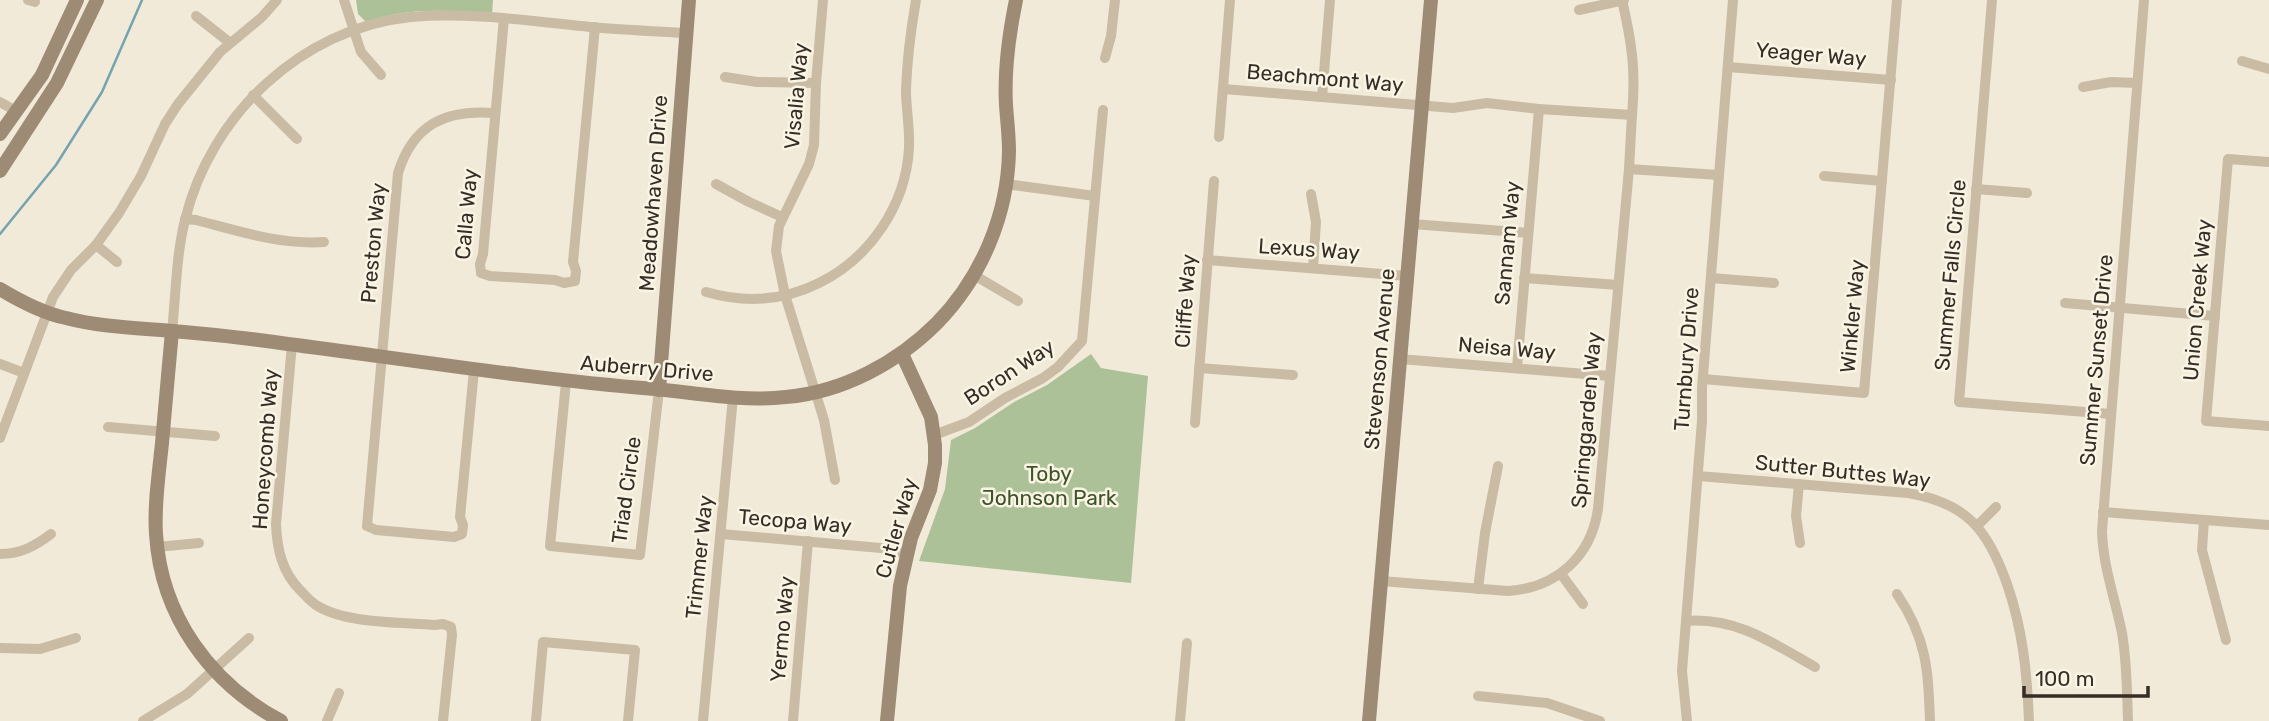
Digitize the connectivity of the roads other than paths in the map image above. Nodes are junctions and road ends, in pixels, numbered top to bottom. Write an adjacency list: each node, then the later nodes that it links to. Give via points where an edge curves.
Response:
1 (77, 0): 42 (street, via 42,75)
2 (97, 0): 50 (street, via 57,83)
3 (277, 0): 24 (street)
4 (344, 0): 22 (street)
5 (689, 0): 23 (street, Meadowhaven Drive)
6 (823, 0): 32 (street, Visalia Way)
7 (916, 0): 78 (street, via 906,87 908,157 897,200 881,230 853,261 826,280)
8 (1016, 0): 56 (street, Auberry Drive, via 1006,69)
9 (1115, 0): 25 (street)
10 (1230, 0): 35 (street)
11 (1329, 0): 37 (street)
12 (1431, 0): 39 (street, Stevenson Avenue)
13 (1623, 0): 18 (street); 44 (street, Springgarden Way, via 1633,47)
14 (1734, 0): 27 (street, Turnbury Drive)
15 (1897, 0): 31 (street, Winkler Way)
16 (1992, 0): 57 (street, Summer Falls Circle)
17 (2144, 0): 33 (street, Summer Sunset Drive)
18 (1578, 10)
19 (196, 16): 24 (street)
20 (504, 18): 21 (street); 22 (street, via 408,17); 43 (street, Calla Way)
21 (595, 27): 23 (street); 43 (street, Calla Way, via 575,281 481,273)
22 (354, 31): 29 (street, via 360,51); 36 (street, via 297,59)
23 (685, 33): 98 (street, Meadowhaven Drive)
24 (229, 43): 66 (street, via 178,104 132,193)
25 (1105, 58)
26 (2242, 61): 28 (street)
27 (1728, 67): 31 (street, Yeager Way); 51 (street, Turnbury Drive)
28 (2269, 69)
29 (381, 75)
30 (725, 77): 32 (street)
31 (1891, 80): 54 (street, Winkler Way)
32 (816, 83): 61 (street, Visalia Way, via 812,155)
33 (2137, 83): 34 (street); 81 (street, Summer Sunset Drive)
34 (2083, 87)
35 (1224, 89): 37 (street, Beachmont Way); 46 (street)
36 (253, 95): 47 (street); 62 (street, via 214,147)
37 (1322, 97): 39 (street, Beachmont Way)
38 (0, 102): 42 (street)
39 (1422, 105): 40 (street, Beachmont Way, via 1488,103); 63 (street, Stevenson Avenue)
40 (1539, 109): 44 (street, Beachmont Way); 64 (street, Sannam Way)
41 (1103, 110): 60 (street, Boron Way)
42 (16, 111): 45 (street)
43 (494, 113): 87 (street, Preston Way, via 468,112 436,121 405,155 398,173)
44 (1632, 115): 49 (street, Springgarden Way)
45 (0, 134)
46 (1219, 136)
47 (298, 139)
48 (2269, 162): 83 (street, Union Creek Way, via 2228,159)
49 (1629, 169): 51 (street); 75 (street, Springgarden Way)
50 (0, 171)
51 (1719, 175): 73 (street, Turnbury Drive)
52 (1824, 176): 54 (street)
53 (1214, 181): 67 (street, Cliffe Way)
54 (1882, 181): 96 (street, Winkler Way, via 1864,393)
55 (716, 184): 61 (street)
56 (1006, 184): 60 (street); 70 (street, Auberry Drive, via 993,235)
57 (1976, 189): 58 (street); 101 (street, Summer Falls Circle, via 1959,402)
58 (2027, 193)
59 (1311, 194): 69 (street, via 1317,222)
60 (1096, 196): 106 (street, Boron Way, via 1082,341 1042,378 969,422)
61 (782, 217): 78 (street, Visalia Way, via 776,251)
62 (185, 219): 65 (street, via 273,239); 84 (street)
63 (1412, 224): 64 (street); 71 (street, Stevenson Avenue)
64 (1528, 233): 72 (street, Sannam Way)
65 (324, 242)
66 (96, 245): 68 (street); 82 (street, via 71,270)
67 (1207, 260): 69 (street, Lexus Way); 90 (street, Cliffe Way)
68 (117, 262)
69 (1313, 268): 71 (street, Lexus Way)
70 (974, 275): 79 (street); 86 (street, Auberry Drive, via 937,322)
71 (1407, 276): 88 (street, Stevenson Avenue)
72 (1524, 278): 75 (street); 91 (street, Sannam Way)
73 (1711, 278): 74 (street); 96 (street, Turnbury Drive)
74 (1774, 283)
75 (1618, 285): 95 (street, Springgarden Way)
76 (0, 289): 82 (street, Auberry Drive)
77 (706, 292): 78 (street, via 742,299)
78 (785, 295): 99 (street, Visalia Way)
79 (1018, 301)
80 (2065, 303): 81 (street)
81 (2119, 308): 83 (street); 101 (street, Summer Sunset Drive)
82 (46, 312): 84 (street, Auberry Drive, via 90,323); 93 (street)
83 (2215, 316): 103 (street, Union Creek Way, via 2206,421)
84 (172, 331): 85 (street, Auberry Drive); 105 (street)
85 (292, 344): 87 (street, Auberry Drive); 145 (street, Honeycomb Way, via 276,524 283,565 310,600 335,613 451,627)
86 (902, 354): 99 (street, Auberry Drive); 106 (street, Cutler Way, via 925,400)
87 (383, 358): 92 (street, Auberry Drive); 92 (street, Preston Way, via 367,517 367,526 376,530 462,534)
88 (1400, 359): 91 (street, Neisa Way); 127 (street, Stevenson Avenue)
89 (0, 364): 93 (street)
90 (1199, 368): 94 (street); 102 (street, Cliffe Way)
91 (1517, 368): 95 (street, Neisa Way)
92 (474, 370): 97 (street, Auberry Drive)
93 (24, 373): 108 (street)
94 (1293, 375)
95 (1610, 376): 126 (street, Springgarden Way, via 1597,518 1587,544)
96 (1703, 379): 110 (street, Turnbury Drive)
97 (566, 382): 98 (street, Auberry Drive); 98 (street, Triad Circle, via 550,546 640,555)
98 (659, 390): 100 (street, Auberry Drive)
99 (816, 393): 100 (street, Auberry Drive); 111 (street, Visalia Way)
100 (733, 397): 119 (street, Trimmer Way)
101 (2111, 414): 114 (street, Summer Sunset Drive)
102 (1195, 423)
103 (2269, 426)
104 (108, 427): 105 (street)
105 (163, 432): 107 (street); 123 (street, via 155,514)
106 (934, 435): 125 (street, Cutler Way, via 932,481)
107 (215, 436)
108 (0, 438)
109 (1498, 466): 128 (street)
110 (1698, 476): 112 (street, Sutter Buttes Way); 131 (street, Turnbury Drive)
111 (835, 480)
112 (1799, 484): 117 (street, Sutter Buttes Way, via 1926,496 1952,507); 122 (street, via 1796,516)
113 (1996, 507): 117 (street)
114 (2103, 512): 115 (street); 157 (street, Summer Sunset Drive, via 2102,549 2123,642)
115 (2204, 520): 116 (street); 134 (street, via 2204,559)
116 (2269, 525)
117 (1976, 526): 156 (street, Sutter Buttes Way, via 1998,558 2019,621)
118 (51, 534): 124 (street, via 23,551)
119 (721, 534): 120 (street, Tecopa Way); 148 (street, Trimmer Way)
120 (808, 541): 125 (street, Tecopa Way); 149 (street, Yermo Way)
121 (199, 543): 123 (street)
122 (1800, 543)
123 (157, 547): 138 (street, via 171,602 198,653)
124 (0, 554)
125 (906, 554): 150 (street, Cutler Way)
126 (1561, 574): 128 (street, Springgarden Way, via 1527,589); 130 (street)
127 (1381, 581): 128 (street, Springgarden Way); 152 (street, Stevenson Avenue)
128 (1478, 589)
129 (1897, 594): 155 (street, via 1924,651)
130 (1583, 604)
131 (1686, 621): 137 (street, via 1714,621 1757,633); 154 (street, Turnbury Drive, via 1682,671)
132 (76, 638): 136 (street, via 40,649)
133 (249, 638): 138 (street)
134 (2227, 640)
135 (1187, 643): 151 (street)
136 (0, 648)
137 (1815, 667)
138 (213, 669): 142 (street, via 187,694); 143 (street, via 242,696)
139 (339, 694): 144 (street)
140 (1478, 696): 141 (street, via 1547,703)
141 (1586, 718): 153 (street)
142 (143, 721)
143 (281, 721)
144 (327, 721)
145 (443, 721)
146 (536, 721): 147 (street, via 543,642 635,650)
147 (628, 721)
148 (703, 721)
149 (793, 721)
150 (887, 721)
151 (1180, 721)
152 (1369, 721)
153 (1600, 721)
154 (1687, 721)
155 (1930, 721)
156 (2029, 721)
157 (2128, 721)

